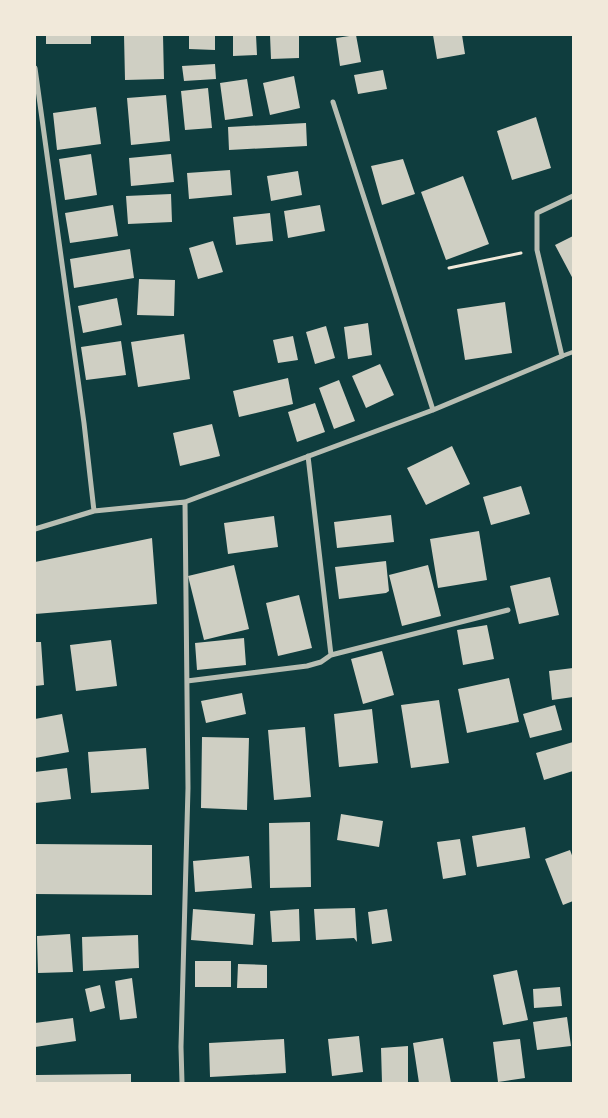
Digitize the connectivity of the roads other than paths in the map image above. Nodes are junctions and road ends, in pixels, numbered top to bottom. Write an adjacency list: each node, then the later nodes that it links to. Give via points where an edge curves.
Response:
1 (35, 68): 9 (street)
2 (333, 102): 6 (street)
3 (573, 196): 5 (street, via 537,213 537,250)
4 (573, 352): 5 (lane)
5 (562, 356): 6 (street)
6 (433, 410): 7 (street)
7 (308, 456): 8 (street); 12 (street)
8 (185, 502): 9 (street); 13 (street)
9 (94, 511): 10 (street)
10 (35, 529)
11 (508, 610): 12 (street)
12 (332, 656): 13 (street, via 307,666)
13 (187, 681): 14 (street)
14 (182, 1083)

